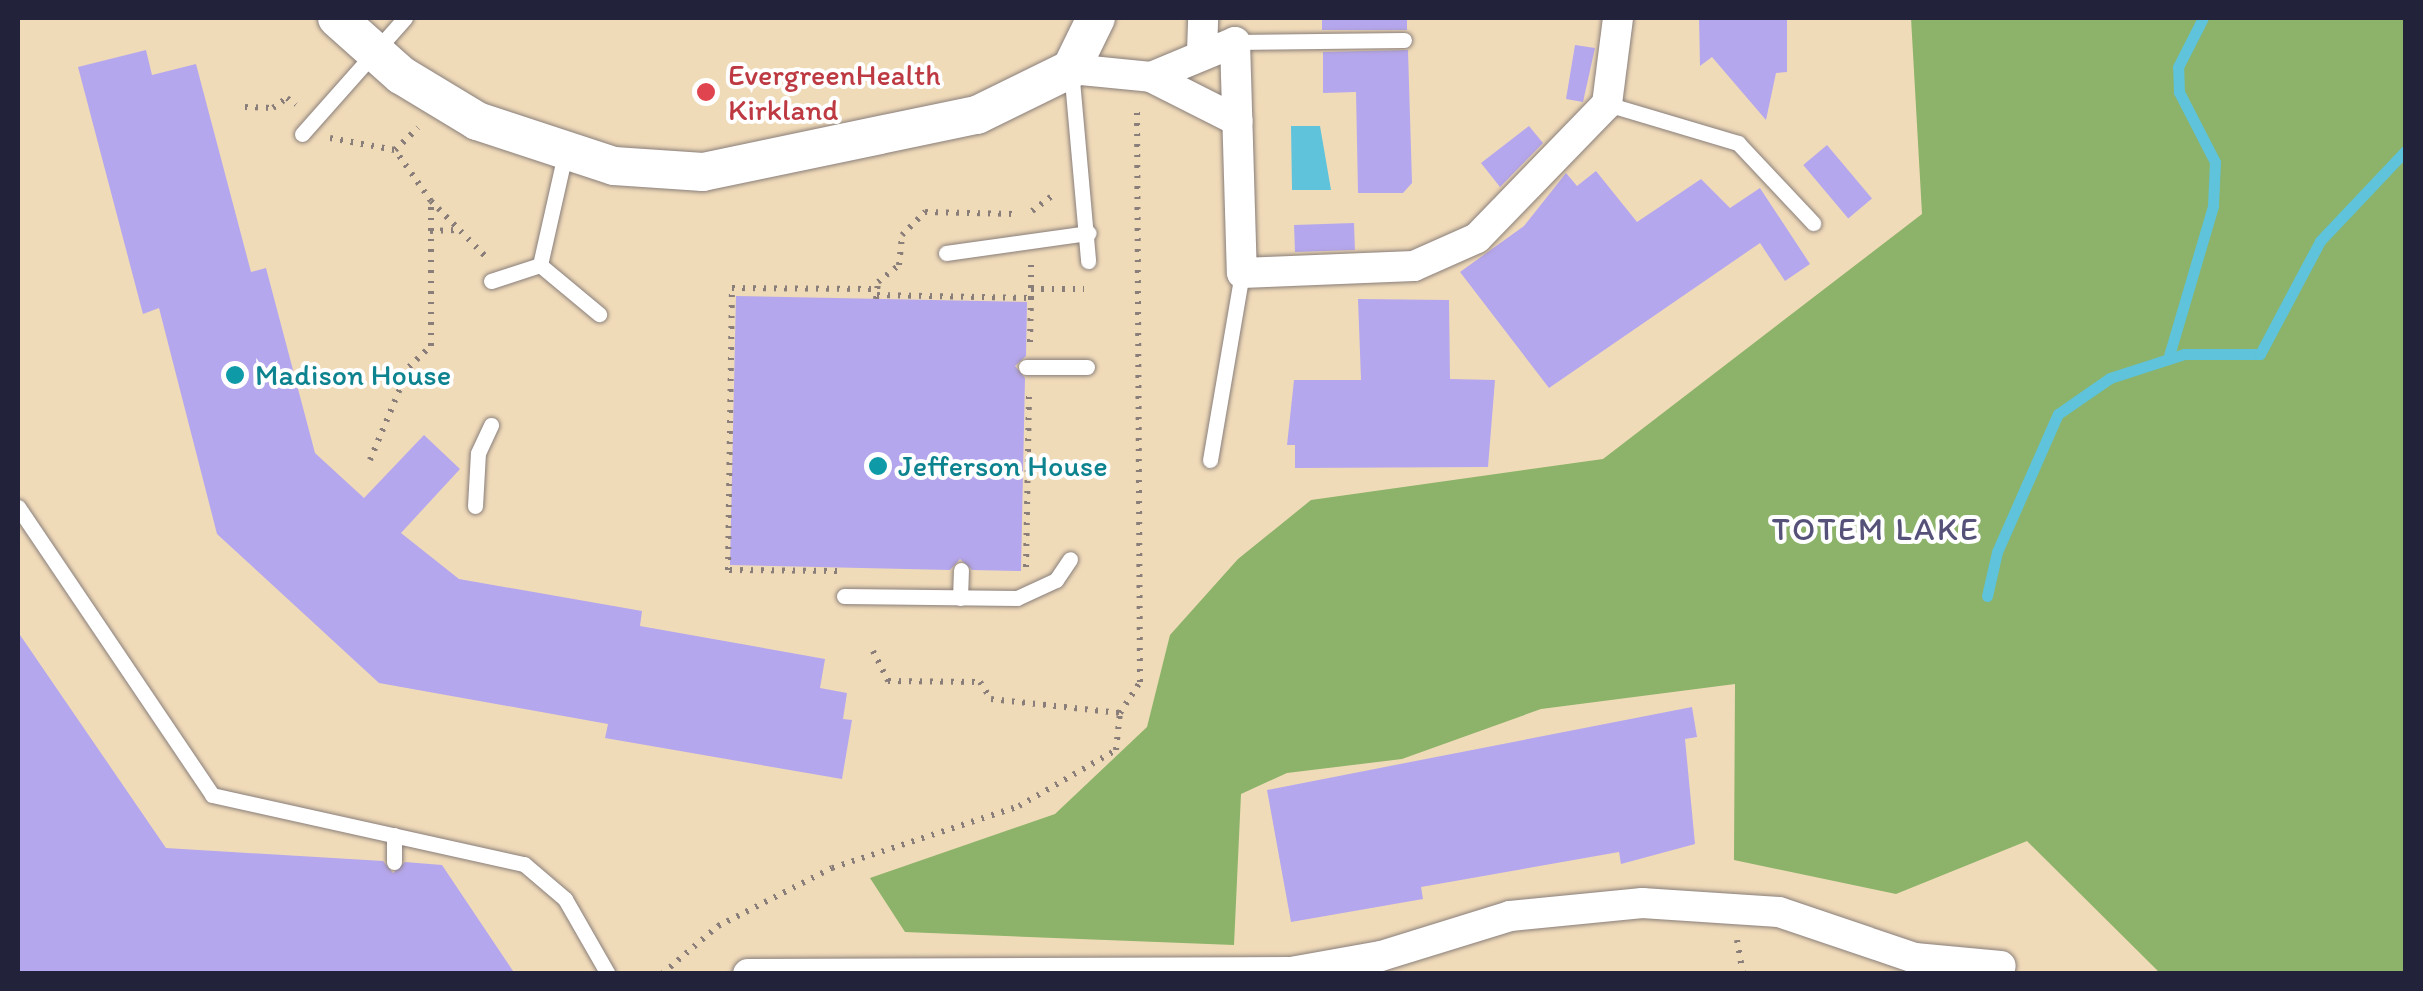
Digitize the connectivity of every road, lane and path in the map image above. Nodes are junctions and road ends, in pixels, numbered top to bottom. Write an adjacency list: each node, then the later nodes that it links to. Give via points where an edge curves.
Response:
1 (337, 18): 8 (street)
2 (405, 18): 8 (lane)
3 (1096, 18): 10 (street)
4 (1203, 18): 9 (street)
5 (1618, 18): 12 (street)
6 (1404, 40): 7 (lane)
7 (1236, 42): 9 (street); 14 (street)
8 (373, 52): 16 (lane); 17 (street, via 477,121)
9 (1202, 52): 11 (street)
10 (1071, 69): 11 (street); 17 (street, via 977,115 750,168 656,170); 23 (lane)
11 (1151, 77): 14 (street)
12 (1607, 104): 20 (lane, via 1738,143); 29 (street, via 1477,238 1414,266)
13 (1137, 108): 49 (path, via 1140,682)
14 (1238, 121): 29 (street)
15 (409, 122): 19 (path, via 419,129 395,150)
16 (302, 134)
17 (565, 154): 28 (lane)
18 (1058, 184): 33 (path, via 1050,203 1026,213 925,212 902,235 902,266)
19 (432, 201): 21 (path); 22 (path)
20 (1813, 223)
21 (457, 230): 22 (path); 24 (path)
22 (429, 231): 39 (path, via 431,346 409,366)
23 (1089, 232): 25 (lane); 27 (lane)
24 (485, 254)
25 (946, 254)
26 (1030, 259): 31 (path)
27 (1088, 262)
28 (540, 265): 30 (lane); 35 (lane)
29 (1242, 272): 40 (lane)
30 (491, 280)
31 (1030, 288): 32 (path); 34 (path)
32 (1088, 288)
33 (877, 294): 34 (path); 44 (path, via 732,288 728,570)
34 (1030, 298): 36 (path)
35 (598, 314)
36 (1027, 367): 37 (lane); 45 (path, via 1026,570)
37 (1086, 367)
38 (491, 425): 41 (lane, via 478,453)
39 (370, 460)
40 (1210, 460)
41 (475, 506)
42 (18, 507): 50 (lane, via 212,795)
43 (1070, 559): 47 (lane, via 1038,593)
44 (844, 571)
45 (960, 571): 47 (lane)
46 (844, 596): 47 (lane)
47 (960, 598)
48 (873, 651): 49 (path, via 888,680 980,682 991,699)
49 (1120, 713): 56 (path, via 1116,750 1084,772 1020,806 832,868 718,926)
50 (394, 835): 51 (lane); 55 (lane, via 524,864 564,899)
51 (394, 862)
52 (2001, 966): 54 (street, via 1915,958 1779,912 1642,903 1510,916 1381,956)
53 (908, 971): 54 (street); 57 (street)
54 (1250, 972)
55 (608, 974)
56 (662, 974)
57 (748, 974)

